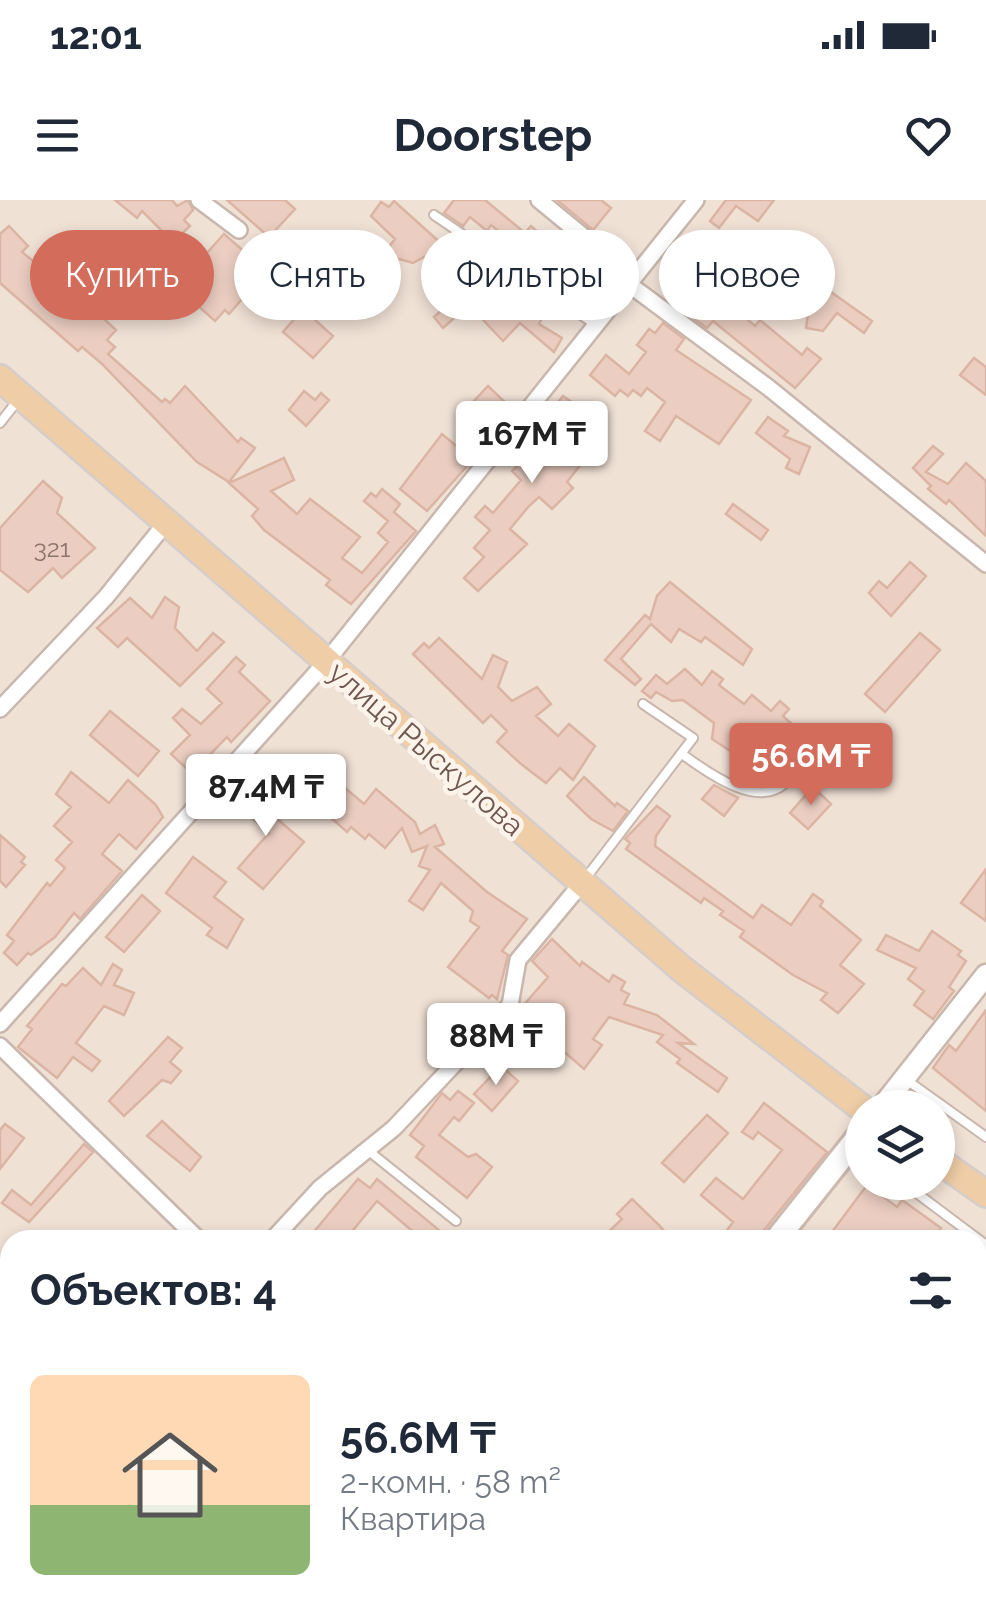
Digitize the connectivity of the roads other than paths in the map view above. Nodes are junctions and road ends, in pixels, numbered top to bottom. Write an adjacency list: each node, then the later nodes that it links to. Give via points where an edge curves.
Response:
1 (199, 200): 5 (street)
2 (539, 200): 6 (street)
3 (696, 200): 7 (street)
4 (434, 215): 10 (lane)
5 (238, 230)
6 (573, 230)
7 (639, 272)
8 (639, 286): 15 (street)
9 (600, 320): 10 (street)
10 (596, 325): 16 (street)
11 (0, 378): 12 (main road, улица Рыскулова)
12 (21, 396): 13 (lane); 14 (main road, улица Рыскулова)
13 (0, 422)
14 (166, 524): 16 (main road, улица Рыскулова); 18 (street)
15 (986, 564)
16 (326, 662): 21 (main road, улица Рыскулова); 23 (street)
17 (643, 704): 19 (lane, via 693,738)
18 (0, 709)
19 (682, 754): 20 (lane, via 758,793); 21 (lane)
20 (788, 780)
21 (582, 883): 27 (main road, улица Рыскулова); 29 (street, via 518,960 510,1005 394,1128)
22 (986, 975): 25 (street)
23 (0, 1024)
24 (0, 1046): 35 (street)
25 (905, 1078): 26 (street); 28 (lane)
26 (895, 1090)
27 (845, 1095)
28 (986, 1137)
29 (366, 1148): 34 (lane); 36 (street)
30 (845, 1153): 37 (main road)
31 (955, 1172): 32 (main road)
32 (986, 1194)
33 (926, 1200): 38 (lane)
34 (456, 1221)
35 (190, 1230)
36 (281, 1230)
37 (784, 1230)
38 (966, 1230)

